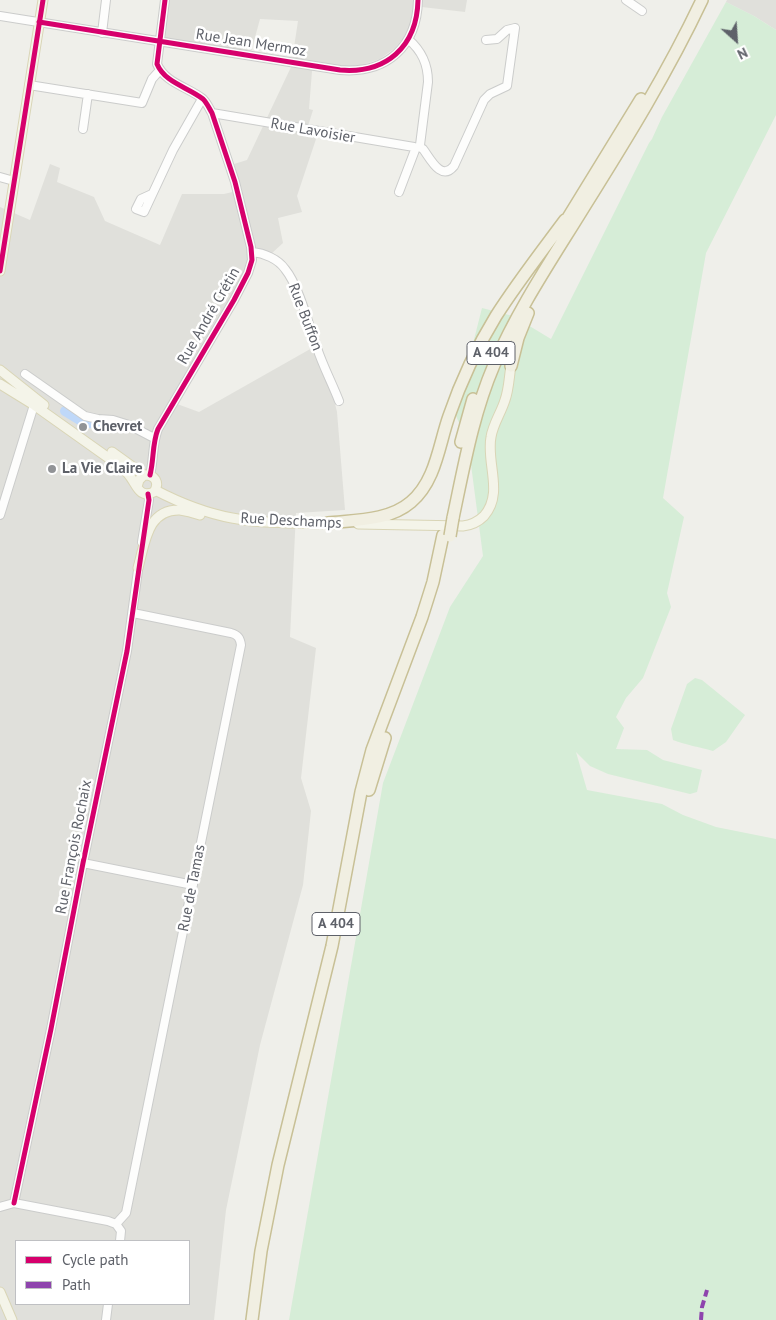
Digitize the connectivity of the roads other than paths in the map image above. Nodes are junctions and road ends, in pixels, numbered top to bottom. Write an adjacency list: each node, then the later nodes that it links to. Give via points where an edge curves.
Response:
1 (43, 0): 10 (main road)
2 (106, 0): 11 (street)
3 (165, 0): 14 (street)
4 (418, 0): 12 (street, Rue Jean Mermoz, via 416,19)
5 (626, 0): 8 (street)
6 (693, 0): 26 (highway, A 404, via 652,80)
7 (702, 0): 26 (highway, A 404, via 656,89)
8 (642, 11)
9 (0, 16): 10 (street, Rue Jean Mermoz)
10 (39, 22): 11 (street, Rue Jean Mermoz); 16 (main road)
11 (102, 32): 14 (street, Rue Jean Mermoz)
12 (408, 39): 14 (street, Rue Jean Mermoz, via 387,60 356,71); 21 (street, via 419,49 428,72)
13 (486, 40): 21 (street, via 497,39 507,30 516,28 507,86 484,100 452,169 446,172 439,170)
14 (160, 41): 15 (street, via 157,61)
15 (160, 70): 17 (street, via 142,103); 18 (street, Rue André Crétin)
16 (29, 85): 17 (street); 23 (main road)
17 (88, 94): 20 (street)
18 (202, 99): 19 (street, Rue André Crétin); 25 (street)
19 (212, 113): 21 (street, Rue Lavoisier); 27 (street, Rue André Crétin, via 235,182)
20 (83, 129)
21 (418, 148): 24 (street)
22 (0, 177): 23 (street)
23 (14, 181): 28 (main road)
24 (399, 192)
25 (152, 194)
26 (580, 206): 29 (highway, via 525,318); 41 (highway, via 512,293 482,339 459,388 431,474 419,494 391,514); 42 (highway, A 404, via 520,298 487,363 466,422)
27 (252, 252): 33 (street, Rue Buffon, via 271,258 287,270); 35 (street, Rue André Crétin, via 248,273 234,300)
28 (0, 271)
29 (511, 366): 41 (main road, Rue Deschamps, via 508,392 491,438 493,498 482,518 463,526)
30 (0, 370): 36 (main road, via 37,400)
31 (25, 374): 35 (street, via 85,416 129,425)
32 (0, 384): 34 (main road)
33 (339, 401)
34 (34, 404): 37 (main road, via 126,471); 39 (street)
35 (154, 438): 36 (street, Rue André Crétin, via 153,460)
36 (147, 475): 37 (main road, via 138,480); 38 (main road, via 156,480 157,487)
37 (137, 487): 38 (main road, via 143,494)
38 (152, 492): 40 (main road, Rue Deschamps, via 216,514); 43 (street, Rue François Rochaix)
39 (0, 515)
40 (273, 522): 41 (main road, Rue Deschamps); 43 (main road, via 221,520 181,510 167,512 157,517 150,527)
41 (328, 523)
42 (446, 536): 57 (highway, A 404, via 422,617 375,743 361,792 332,946 278,1165 261,1251); 58 (highway, A 404, via 433,608 386,734 369,790 338,955 278,1198)
43 (138, 568): 44 (street, Rue François Rochaix)
44 (133, 613): 45 (street, Rue François Rochaix); 46 (street, Rue de Tamas, via 231,632 239,637 241,645)
45 (83, 863): 46 (street); 47 (street, Rue François Rochaix)
46 (193, 885): 49 (street, Rue de Tamas, via 126,1213)
47 (14, 1203): 48 (street); 49 (street)
48 (0, 1207)
49 (116, 1224): 50 (street, via 121,1231)
50 (120, 1240)
51 (0, 1292): 55 (main road)
52 (108, 1305): 56 (street)
53 (0, 1307): 54 (main road)
54 (6, 1320)
55 (12, 1320)
56 (106, 1320)
57 (252, 1320)
58 (260, 1320)

